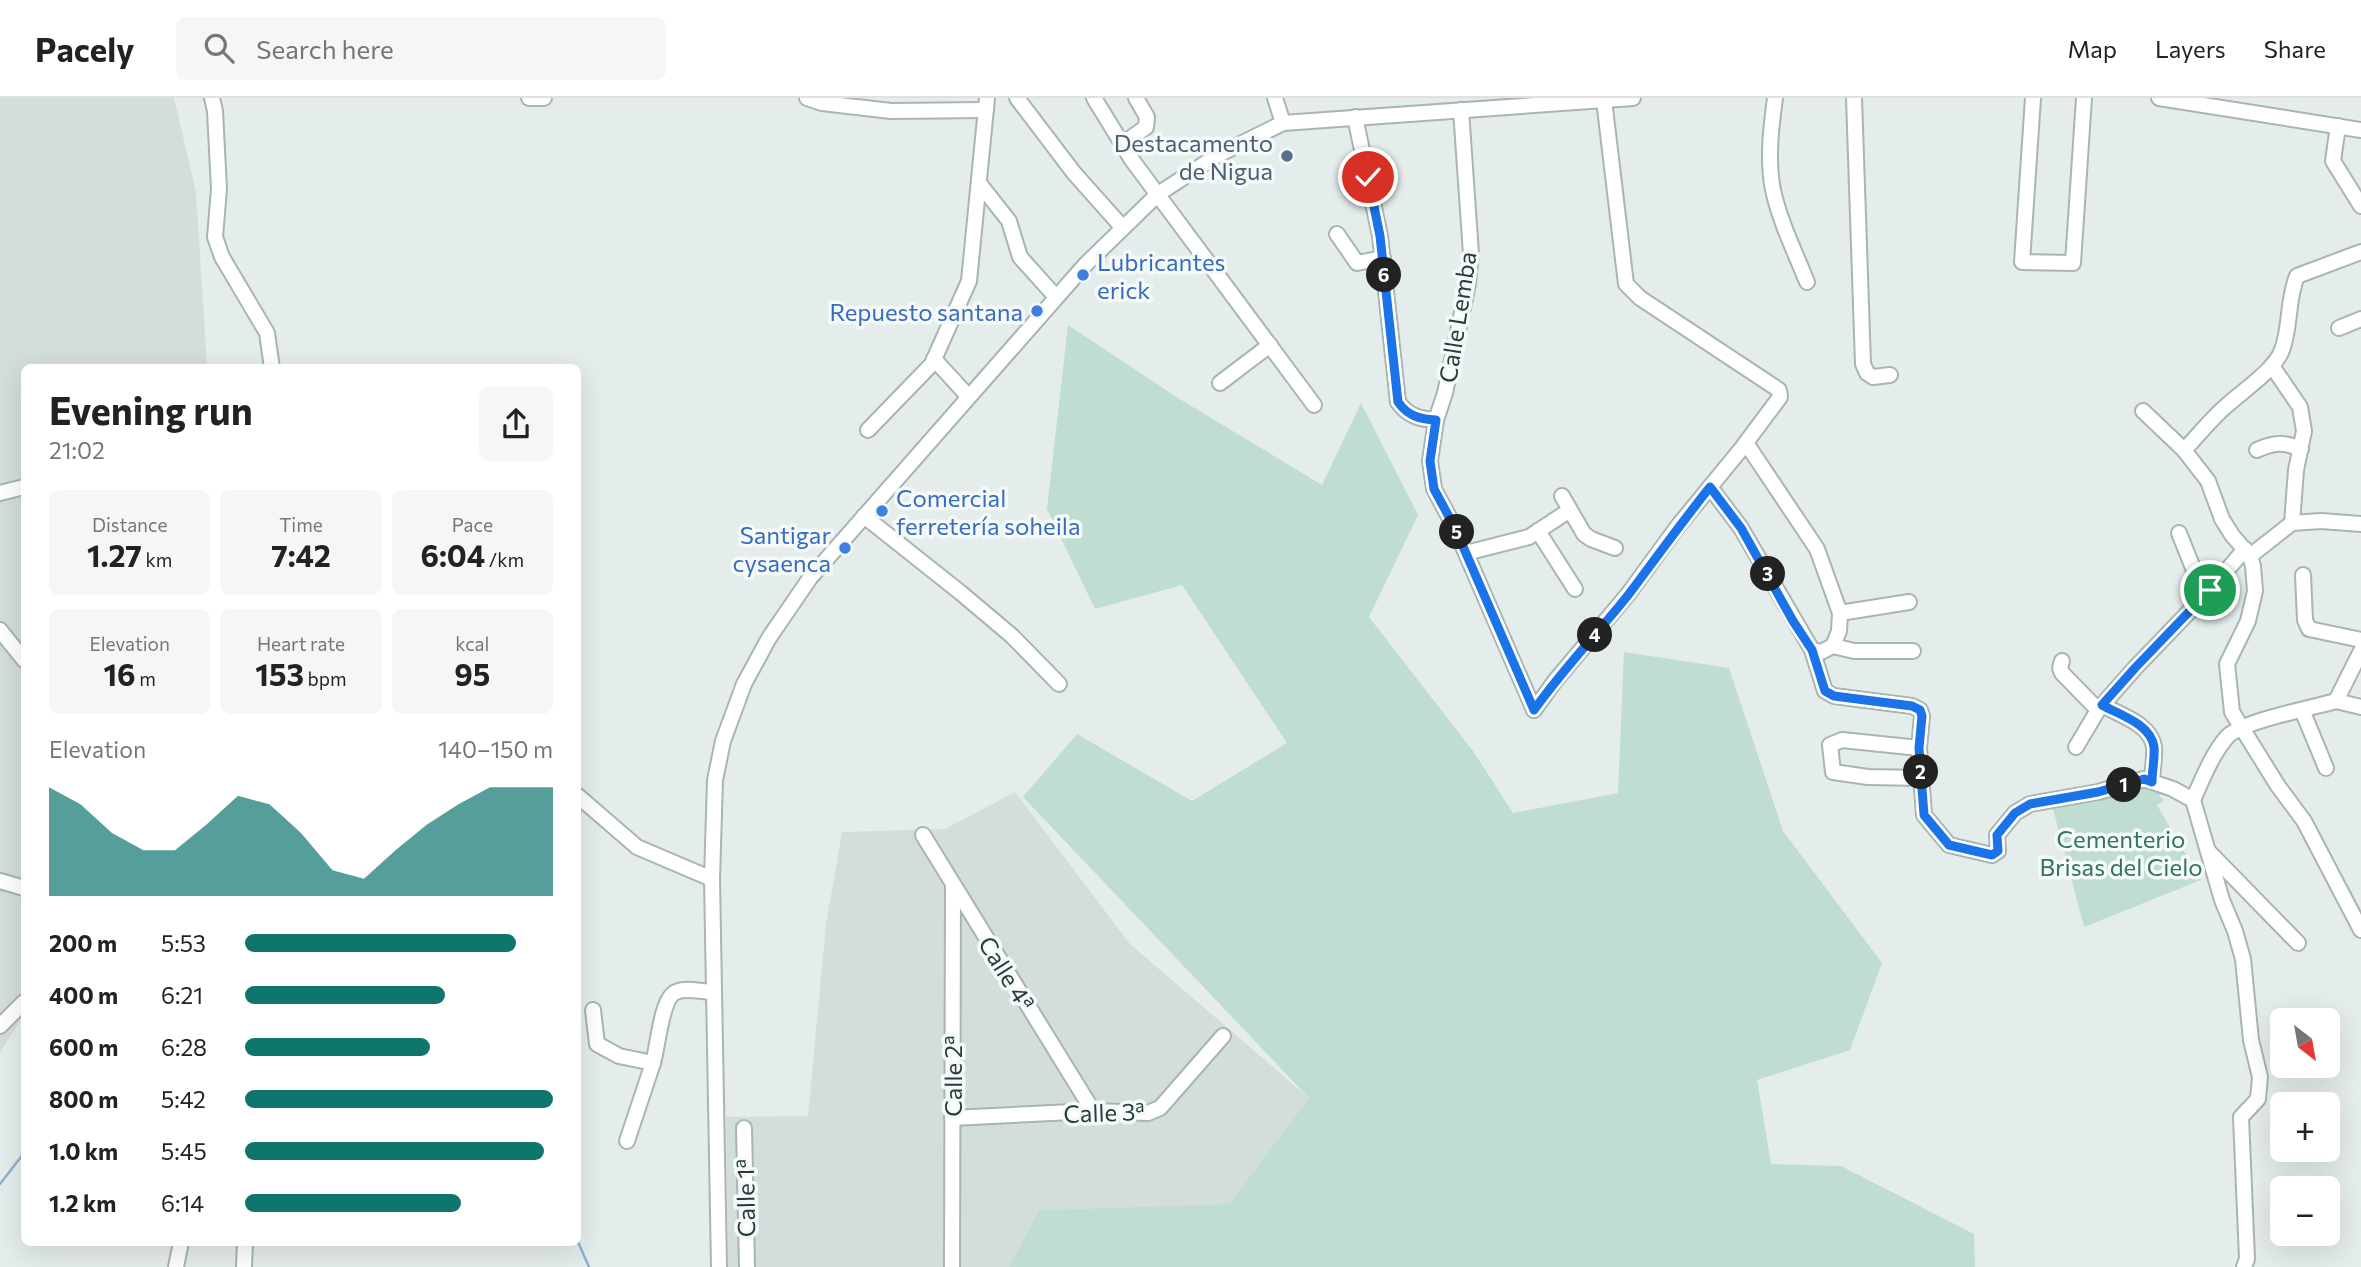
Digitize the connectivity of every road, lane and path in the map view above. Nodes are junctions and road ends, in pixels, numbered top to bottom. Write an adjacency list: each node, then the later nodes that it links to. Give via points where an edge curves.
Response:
1 (212, 98): 36 (street, via 219,188 215,237 267,333)
2 (529, 98): 3 (street)
3 (544, 98)
4 (807, 98): 16 (street, via 891,111)
5 (1017, 98): 26 (street)
6 (1094, 98): 22 (street)
7 (1136, 98): 22 (street, via 1147,117 1146,127)
8 (1275, 98): 19 (street)
9 (1633, 98): 15 (street)
10 (1775, 98): 30 (street, via 1770,148 1773,189)
11 (1854, 98): 38 (street, via 1863,364 1873,377)
12 (2033, 98): 13 (street, via 2022,262 2073,263)
13 (2084, 98)
14 (2159, 98): 20 (street)
15 (1604, 100): 17 (street); 45 (street, via 1626,284 1640,298 1779,390 1780,397)
16 (986, 104): 23 (street)
17 (1455, 106): 18 (street); 43 (street, Calle Lemba, via 1471,254 1454,352)
18 (1355, 117): 19 (street); 29 (street)
19 (1283, 123): 24 (street, via 1218,155)
20 (2338, 126): 21 (street); 25 (street, via 2333,161)
21 (2361, 130)
22 (1123, 144): 24 (street)
23 (979, 183): 31 (street, via 1009,221 1020,257); 35 (street, via 969,281)
24 (1158, 194): 26 (street); 34 (street)
25 (2361, 206)
26 (1123, 228): 31 (street)
27 (1337, 234): 29 (street, via 1357,263)
28 (2361, 251): 37 (street, via 2297,276 2282,352)
29 (1383, 258): 43 (street, via 1398,402 1420,419)
30 (1807, 282)
31 (1056, 297): 40 (street)
32 (2361, 319): 33 (street)
33 (2339, 328)
34 (1270, 345): 39 (street); 41 (street)
35 (934, 359): 40 (street); 44 (street)
36 (271, 364)
37 (2272, 366): 46 (street, via 2300,407); 47 (street)
38 (1890, 375)
39 (1220, 383)
40 (968, 396): 54 (street)
41 (1314, 405)
42 (2143, 411): 47 (street)
43 (1436, 420): 60 (street, Calle Lemba, via 1430,461 1434,489)
44 (868, 430)
45 (1746, 443): 49 (street); 66 (street, via 1817,549)
46 (2301, 449): 48 (street, via 2273,443); 55 (street)
47 (2184, 450): 61 (street, via 2208,481 2222,519)
48 (2257, 450)
49 (1710, 487): 60 (street, Calle Lemba, via 1534,710); 70 (street, via 1741,528)
50 (21, 489): 51 (street)
51 (0, 493)
52 (1562, 496): 53 (street)
53 (1570, 510): 57 (street); 59 (street, via 1584,534)
54 (864, 516): 75 (street, via 1012,636); 90 (street, via 790,604 744,684 723,741 715,780)
55 (2292, 523): 56 (street); 61 (street)
56 (2361, 524)
57 (1538, 531): 60 (street); 63 (street)
58 (2179, 533): 64 (street, via 2195,573)
59 (1615, 548)
60 (1466, 553)
61 (2247, 553): 64 (street); 80 (street, via 2255,591 2248,621 2227,664 2232,712)
62 (2303, 575): 68 (street, via 2309,629)
63 (1575, 589)
64 (2210, 590): 78 (street)
65 (1909, 602): 66 (street)
66 (1840, 613): 69 (street)
67 (0, 631): 73 (street)
68 (2361, 640)
69 (1833, 646): 70 (street, via 1821,652); 71 (street, via 1854,651)
70 (1812, 650): 82 (street, via 1825,691 1920,710)
71 (1913, 650)
72 (2361, 650): 76 (street)
73 (21, 656)
74 (2062, 661): 78 (street, via 2062,673)
75 (1059, 684)
76 (2336, 701): 77 (street); 79 (street)
77 (2361, 707)
78 (2100, 708): 81 (street); 85 (street, via 2150,734)
79 (2302, 710): 80 (street); 83 (street)
80 (2241, 727): 87 (street, via 2227,737); 94 (street, via 2304,821)
81 (2076, 747)
82 (1919, 748): 84 (street); 84 (street, via 1842,740 1830,744 1833,772)
83 (2326, 768)
84 (1921, 778): 85 (street, via 1924,815 1949,845 1992,855 1998,851 1997,835 2015,813 2030,804 2144,779)
85 (2152, 782): 87 (street)
86 (581, 799): 90 (street, via 637,847)
87 (2193, 800): 89 (street)
88 (923, 835): 92 (street, Calle 4ª)
89 (2207, 850): 95 (street); 113 (street, via 2243,959 2251,1040 2260,1077 2258,1099 2241,1117)
90 (712, 879): 96 (street)
91 (0, 881): 93 (street)
92 (953, 886): 102 (street, Calle 4ª); 103 (street, Calle 2ª)
93 (21, 887)
94 (2361, 930)
95 (2298, 943)
96 (714, 992): 101 (street, via 680,990 666,1001); 110 (street)
97 (21, 1005): 99 (street)
98 (593, 1010): 101 (street, via 597,1044 619,1056)
99 (0, 1026)
100 (1223, 1037): 102 (street, Calle 3ª, via 1160,1108 1148,1113)
101 (653, 1063): 105 (street)
102 (1093, 1111): 103 (street, Calle 3ª)
103 (952, 1118): 112 (street, Calle 2ª)
104 (744, 1128): 111 (street, Calle 1ª)
105 (627, 1141)
106 (180, 1246): 108 (street)
107 (245, 1246): 109 (street)
108 (176, 1267)
109 (244, 1267)
110 (719, 1267)
111 (747, 1267)
112 (952, 1267)
113 (2244, 1267)

